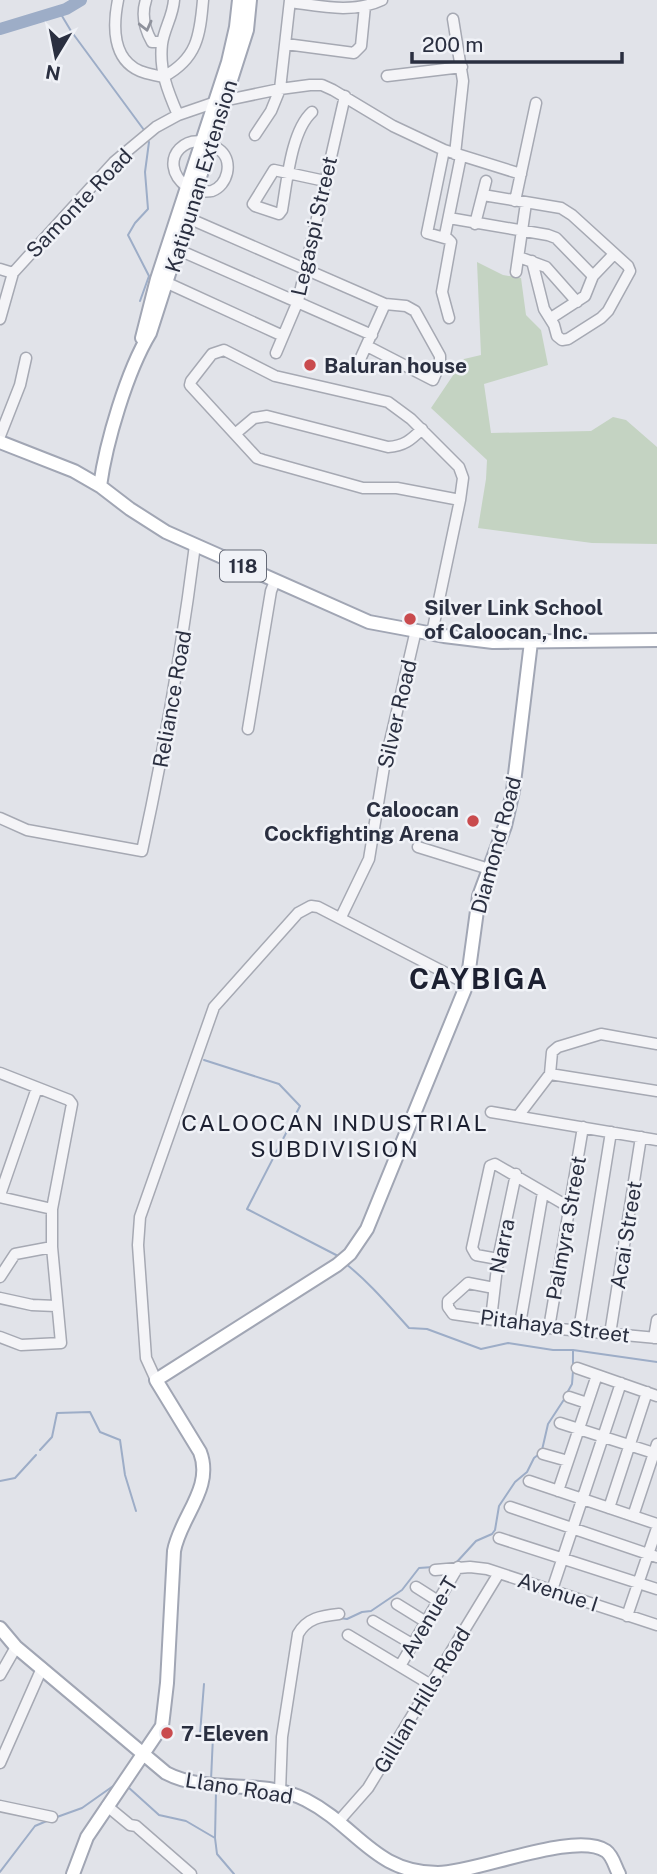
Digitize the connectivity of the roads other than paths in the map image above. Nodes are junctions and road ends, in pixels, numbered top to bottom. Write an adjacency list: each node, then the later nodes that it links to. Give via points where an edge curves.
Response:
1 (118, 0): 15 (street, via 114,35 122,56 138,71)
2 (146, 0): 11 (street, one-way to 11, via 146,30 152,42)
3 (174, 0): 11 (street)
4 (203, 0): 15 (street, via 192,54)
5 (239, 0): 18 (main road, Katipunan Extension)
6 (250, 0): 18 (main road, Katipunan Extension, via 247,30)
7 (382, 0): 9 (street)
8 (290, 1): 9 (street, via 341,8); 12 (street)
9 (365, 6): 12 (street, via 361,46 354,53)
10 (453, 19): 13 (street)
11 (162, 42): 15 (street)
12 (286, 44): 16 (street)
13 (462, 67): 14 (street); 25 (street)
14 (387, 76)
15 (163, 77): 21 (street)
16 (280, 89): 17 (street, Samonte Road, via 322,85); 18 (street, Samonte Road); 22 (street)
17 (345, 96): 24 (street, Samonte Road); 28 (street, Legaspi Street)
18 (218, 102): 21 (street, Samonte Road); 23 (main road, Katipunan Extension)
19 (536, 103): 27 (street)
20 (312, 112): 26 (street, via 299,127)
21 (178, 115): 46 (street, Samonte Road, via 114,162)
22 (255, 135)
23 (206, 142): 30 (main road, Katipunan Extension); 30 (street, via 182,145 173,162 178,181); 30 (street, via 223,153 227,175 211,191)
24 (444, 150): 25 (street, Samonte Road); 52 (street, via 427,233 451,242 442,292)
25 (458, 155): 27 (street, Samonte Road); 35 (street)
26 (289, 173): 26 (street, via 274,170 254,200 255,206 279,214); 28 (street)
27 (521, 174): 32 (street)
28 (325, 181): 43 (street, Legaspi Street)
29 (486, 181): 31 (street)
30 (191, 189): 34 (main road, Katipunan Extension); 39 (main road, Katipunan Extension)
31 (483, 195): 32 (street); 36 (street)
32 (515, 201): 33 (street)
33 (526, 203): 37 (street); 40 (street, via 561,208)
34 (188, 218): 39 (main road, Katipunan Extension); 43 (street)
35 (449, 218): 36 (street); 38 (street)
36 (475, 223): 37 (street)
37 (521, 231): 41 (street); 47 (street, via 556,238)
38 (445, 235)
39 (173, 248): 48 (main road, Katipunan Extension); 49 (street)
40 (614, 254): 47 (street); 53 (street, via 635,271 608,312 562,340)
41 (519, 257): 42 (street); 45 (street)
42 (532, 261): 50 (street, via 546,267); 53 (street, via 544,309)
43 (304, 267): 49 (street, Legaspi Street); 51 (street)
44 (0, 269): 46 (street, Samonte Road)
45 (516, 272)
46 (13, 273): 54 (street, Samonte Road)
47 (593, 276): 50 (street)
48 (162, 281): 56 (street); 65 (main road, Katipunan Extension, via 142,330 141,348 110,436)
49 (298, 301): 55 (street); 56 (street, Legaspi Street)
50 (578, 302): 53 (street)
51 (385, 304): 55 (street); 57 (street, via 415,311 440,364 433,380)
52 (449, 318)
53 (551, 318)
54 (0, 319)
55 (372, 334): 57 (street)
56 (283, 336): 58 (street, Legaspi Street)
57 (368, 346): 60 (street)
58 (276, 353)
59 (26, 358): 63 (street)
60 (358, 364)
61 (422, 429): 62 (street, via 400,446 388,447 267,416 254,418); 62 (street, via 388,401 275,376 230,352 217,351 190,385); 66 (street, via 459,467 463,478)
62 (235, 434): 66 (street, via 263,460 363,488 397,488)
63 (0, 436)
64 (0, 442): 65 (main road, 118)
65 (100, 486): 67 (main road, 118, via 152,523)
66 (460, 500): 70 (street)
67 (195, 545): 68 (main road, 118); 74 (street, Reliance Road, via 164,753 142,851 26,830)
68 (275, 581): 69 (main road, 118, via 369,622); 73 (street)
69 (416, 630): 70 (main road, 118); 77 (street, Silver Road, via 384,767 369,859)
70 (432, 633): 72 (main road, 118)
71 (657, 640): 72 (main road, 118)
72 (531, 642): 76 (main road, Diamond Road, via 513,791)
73 (248, 729)
74 (0, 818)
75 (418, 847): 76 (street)
76 (489, 869): 78 (main road, Diamond Road, via 479,896)
77 (341, 917): 78 (street); 111 (street, via 318,906 303,908 215,1007 140,1217 146,1358)
78 (467, 984): 111 (main road, Diamond Road, via 367,1229 343,1260)
79 (657, 1044): 81 (street, via 601,1034 558,1047 552,1052)
80 (0, 1073): 82 (street)
81 (550, 1074): 83 (street); 85 (street)
82 (37, 1088): 92 (street); 94 (street, via 72,1104)
83 (657, 1091)
84 (491, 1112): 85 (street)
85 (518, 1116): 86 (street)
86 (583, 1127): 87 (street); 93 (street, Palmyra Street)
87 (611, 1132): 88 (street); 105 (street)
88 (641, 1137): 89 (street); 106 (street, Acai Street)
89 (657, 1140)
90 (516, 1174): 91 (street); 96 (street, Narra); 96 (street, via 495,1164 485,1180 472,1248 476,1255)
91 (543, 1192): 93 (street); 103 (street)
92 (0, 1196): 94 (street)
93 (569, 1207): 104 (street, Palmyra Street)
94 (52, 1209): 95 (street)
95 (52, 1247): 97 (street, via 15,1254); 100 (street)
96 (498, 1259): 98 (street, Narra)
97 (0, 1277)
98 (494, 1289): 101 (street, Narra); 101 (street, Pitahaya Street, via 468,1283 448,1301 453,1314)
99 (0, 1297): 100 (street)
100 (57, 1306): 107 (street, via 61,1343 21,1345)
101 (491, 1319): 103 (street, Pitahaya Street)
102 (657, 1320): 108 (street)
103 (520, 1324): 104 (street, Pitahaya Street)
104 (549, 1328): 105 (street, Pitahaya Street)
105 (579, 1329): 106 (street, Pitahaya Street)
106 (610, 1334): 108 (street, Pitahaya Street)
107 (0, 1337)
108 (655, 1338)
109 (577, 1368): 110 (street)
110 (597, 1375): 112 (street); 115 (street)
111 (156, 1380): 156 (main road, via 198,1448 204,1474 176,1540 162,1726)
112 (621, 1383): 113 (street); 118 (street)
113 (652, 1394): 119 (street)
114 (569, 1397): 115 (street)
115 (587, 1403): 117 (street)
116 (560, 1423): 117 (street)
117 (578, 1428): 118 (street); 122 (street)
118 (603, 1437): 119 (street); 125 (street)
119 (629, 1445): 120 (street); 127 (street)
120 (656, 1450): 128 (street)
121 (543, 1454): 122 (street)
122 (568, 1461): 124 (street)
123 (529, 1481): 124 (street)
124 (558, 1491): 125 (street)
125 (583, 1499): 127 (street); 130 (street)
126 (510, 1507): 130 (street)
127 (609, 1508): 128 (street)
128 (633, 1516): 129 (street)
129 (657, 1526): 132 (street)
130 (573, 1528): 132 (street); 133 (street)
131 (499, 1538): 133 (street)
132 (653, 1555): 137 (street)
133 (563, 1559): 137 (street); 139 (street)
134 (458, 1567): 135 (street, Avenue I); 136 (street, Avenue I); 141 (street, Avenue-T)
135 (435, 1570)
136 (499, 1573): 139 (street, Avenue I); 155 (street, Gillian Hills Road)
137 (638, 1583): 140 (street); 144 (street)
138 (416, 1587): 141 (street)
139 (552, 1590): 144 (street, Avenue I)
140 (657, 1590)
141 (438, 1601): 146 (street, Avenue-T)
142 (397, 1604): 146 (street)
143 (339, 1614): 158 (street, via 307,1622 298,1634 282,1737)
144 (627, 1616): 147 (street, Avenue I)
145 (373, 1621): 150 (street)
146 (426, 1622): 150 (street, Avenue-T)
147 (657, 1625)
148 (0, 1628): 151 (main road, Llano Road)
149 (348, 1635): 152 (street)
150 (412, 1644): 152 (street, Avenue-T)
151 (16, 1647): 153 (main road, Llano Road); 154 (street)
152 (400, 1666): 155 (street)
153 (42, 1668): 156 (main road, Llano Road); 157 (street)
154 (0, 1675)
155 (431, 1685): 162 (street, Gillian Hills Road, via 368,1788)
156 (144, 1755): 158 (main road, Llano Road, via 183,1780); 159 (main road)
157 (0, 1763)
158 (280, 1792): 162 (main road, Llano Road, via 307,1800)
159 (107, 1806): 163 (main road, via 87,1837); 164 (street)
160 (1, 1811): 161 (street)
161 (52, 1817)
162 (338, 1822): 165 (main road, Llano Road, via 382,1859 409,1870 449,1872 544,1850 584,1846 605,1850)
163 (73, 1874)
164 (191, 1874)
165 (619, 1874)

